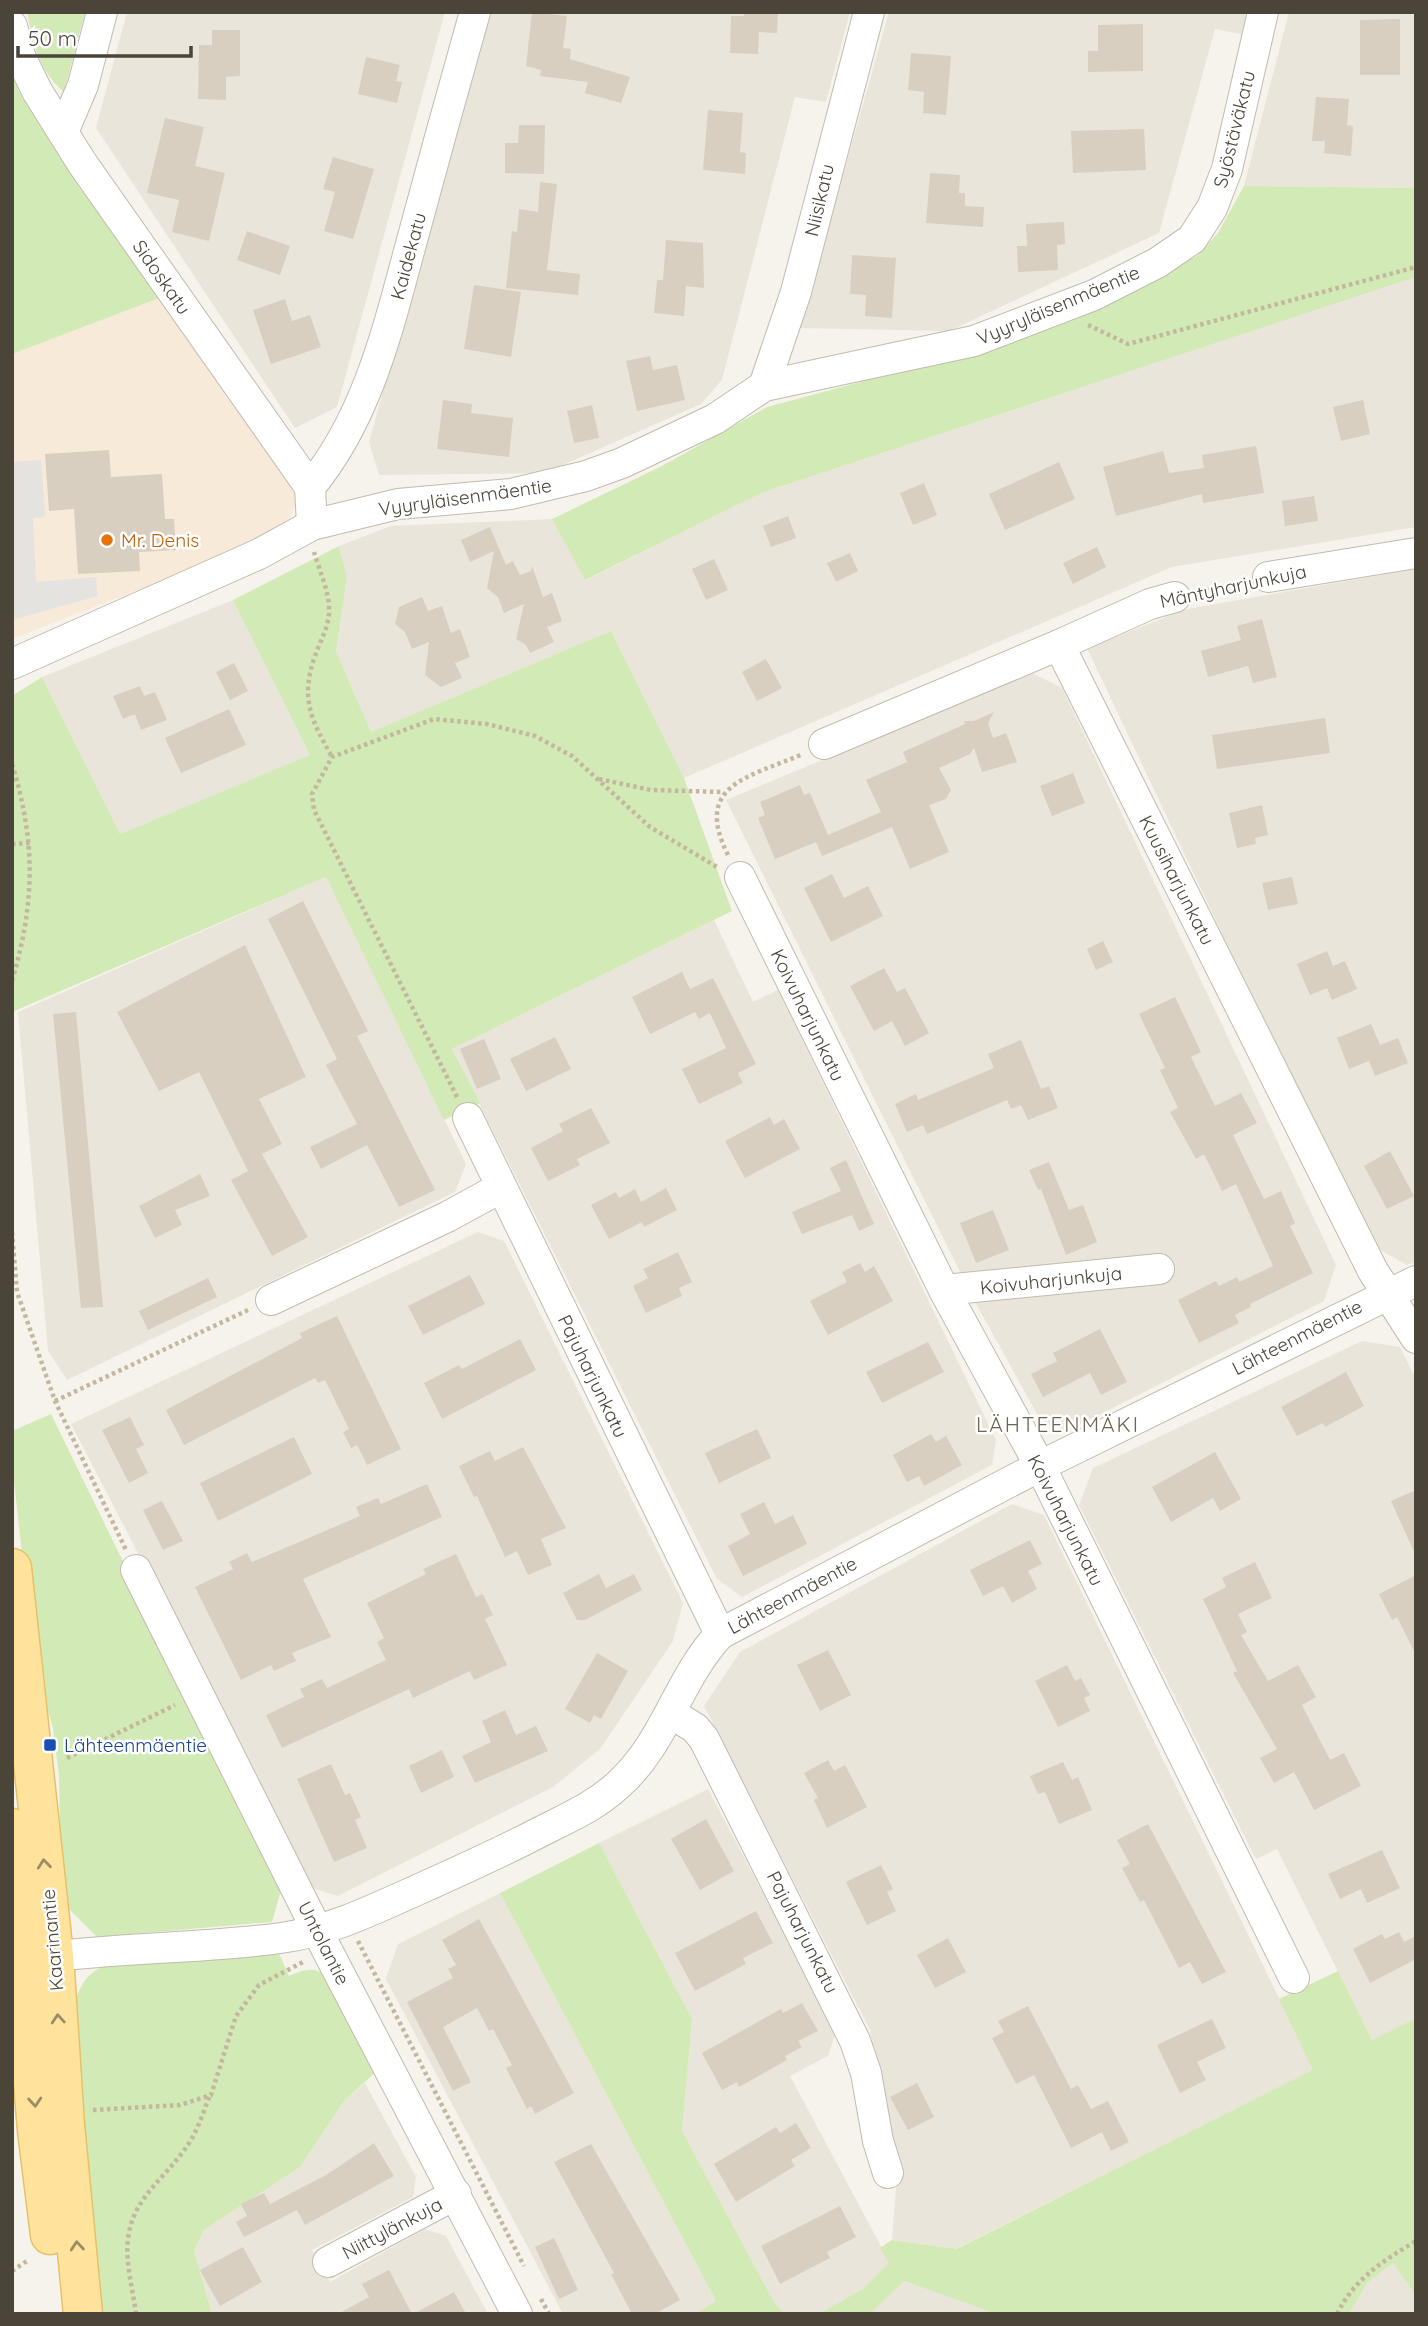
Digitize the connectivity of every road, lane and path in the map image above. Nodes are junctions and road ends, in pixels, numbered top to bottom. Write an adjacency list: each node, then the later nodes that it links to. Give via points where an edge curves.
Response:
1 (102, 12): 6 (street, via 83,85)
2 (475, 12): 11 (street, Kaidekatu, via 380,351 354,418)
3 (869, 12): 10 (street, Niisikatu, via 796,292)
4 (1263, 12): 7 (street, Syöstäväkatu, via 1227,169 1212,208)
5 (12, 26): 6 (street, Sidoskatu, via 37,91)
6 (64, 130): 11 (street, Sidoskatu, via 82,163)
7 (1192, 239): 9 (street, Vyyryläisenmäentie, via 1147,268)
8 (1416, 267): 9 (path, via 1128,344)
9 (1055, 309): 10 (street, Vyyryläisenmäentie, via 974,341)
10 (764, 386): 12 (street, Vyyryläisenmäentie, via 715,419 586,476 511,494 398,504)
11 (310, 487): 12 (street)
12 (312, 525): 17 (street, Vyyryläisenmäentie, via 259,554); 19 (path, via 313,548 329,606 307,692 312,717)
13 (1416, 553): 14 (street, Mäntyharjunkuja)
14 (1268, 578): 15 (path, Mäntyharjunkuja)
15 (1175, 597): 16 (street, Mäntyharjunkuja)
16 (1059, 645): 18 (street); 33 (street, Kuusiharjunkatu)
17 (12, 664)
18 (824, 744): 22 (path)
19 (332, 757): 21 (path, via 420,722 468,720 547,741); 27 (path, via 312,794 314,810)
20 (12, 764): 23 (path, via 25,804)
21 (596, 778): 22 (path, via 651,790); 25 (path, via 650,827)
22 (723, 792): 25 (path, via 715,822)
23 (30, 843): 24 (path); 26 (path, via 31,901)
24 (12, 845)
25 (740, 877): 32 (street, Koivuharjunkatu)
26 (12, 981)
27 (468, 1118): 28 (street, Pajuharjunkatu)
28 (500, 1188): 34 (street); 40 (street, Pajuharjunkatu)
29 (12, 1232): 36 (path, via 17,1292)
30 (1158, 1269): 32 (street, Koivuharjunkuja)
31 (1416, 1281): 33 (street, Lähteenmäentie)
32 (944, 1290): 37 (street, Koivuharjunkatu)
33 (1386, 1293): 35 (street, Kuusiharjunkatu); 37 (street, Lähteenmäentie)
34 (271, 1300): 36 (path)
35 (1416, 1339)
36 (55, 1401): 39 (path)
37 (1040, 1466): 40 (street, Lähteenmäentie); 48 (street, Koivuharjunkatu)
38 (12, 1568): 47 (main road, Kaarinantie, one-way to 38)
39 (136, 1570): 41 (street, Untolantie)
40 (720, 1634): 42 (street, Lähteenmäentie, via 694,1666)
41 (198, 1693): 43 (path); 46 (street, Untolantie)
42 (672, 1713): 45 (street, Lähteenmäentie, via 635,1768 601,1800 485,1860); 51 (street, Pajuharjunkatu, via 704,1739 841,2008 866,2073)
43 (67, 1758)
44 (12, 1828): 47 (main road, Kaarinantie)
45 (348, 1921): 46 (street, Lähteenmäentie); 57 (path)
46 (322, 1940): 47 (street, Lähteenmäentie, via 283,1938); 49 (path, via 260,1985 236,2016); 52 (street, Untolantie)
47 (30, 1960): 59 (main road, Kaarinantie, one-way to 59, via 37,2130); 60 (main road, Kaarinantie, one-way to 47, via 65,2126)
48 (1294, 1978)
49 (211, 2095): 50 (path, via 180,2105); 61 (path, via 185,2150 151,2185 133,2216 127,2256)
50 (81, 2111)
51 (888, 2173)
52 (456, 2194): 55 (street, Niittylänkuja); 62 (street, Untolantie)
53 (1416, 2241): 64 (path, via 1365,2274)
54 (27, 2262): 56 (path)
55 (328, 2262)
56 (12, 2271)
57 (530, 2277)
58 (536, 2290): 63 (path)
59 (59, 2314)
60 (83, 2314)
61 (136, 2314)
62 (517, 2314)
63 (549, 2314)
64 (1337, 2314)

